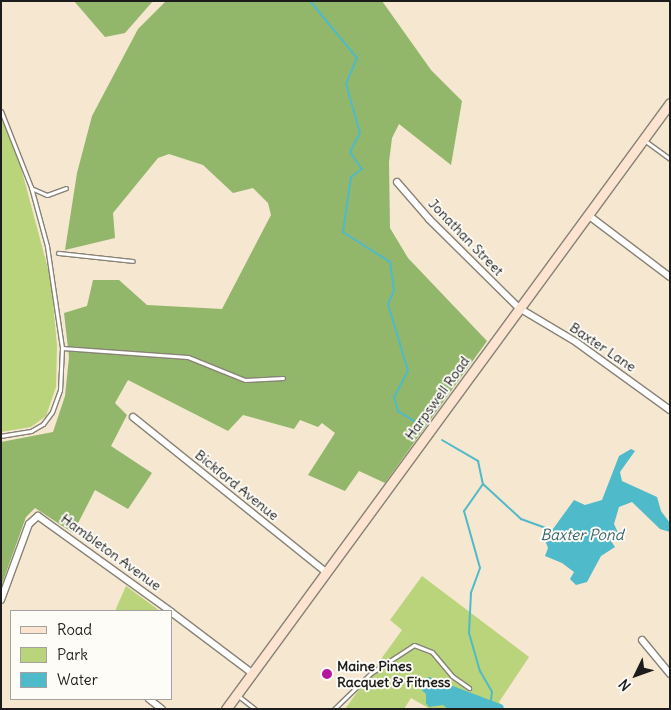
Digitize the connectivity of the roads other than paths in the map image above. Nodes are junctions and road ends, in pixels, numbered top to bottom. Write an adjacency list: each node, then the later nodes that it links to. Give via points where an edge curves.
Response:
1 (670, 102): 3 (main road, Harpswell Road)
2 (1, 110): 6 (lane)
3 (643, 139): 4 (lane); 8 (main road, Harpswell Road)
4 (670, 159)
5 (397, 182): 12 (street, Jonathan Street, via 429,219)
6 (31, 187): 7 (lane, via 47,195); 13 (lane, via 53,273)
7 (66, 188)
8 (588, 215): 11 (street); 12 (main road, Harpswell Road)
9 (58, 253): 10 (lane)
10 (133, 261)
11 (670, 277)
12 (520, 308): 15 (street, Baxter Lane, via 591,352); 18 (main road, Harpswell Road)
13 (62, 348): 14 (lane, via 188,357 245,380); 17 (lane, via 60,390 52,412 43,424 30,431)
14 (283, 378)
15 (670, 410)
16 (133, 417): 18 (street, Bickford Avenue)
17 (1, 436)
18 (326, 572): 23 (main road, Harpswell Road)
19 (1, 600): 20 (street, Hambleton Avenue, via 29,524 36,516 85,547)
20 (168, 610)
21 (172, 613): 23 (street, Hambleton Avenue)
22 (642, 640): 24 (street)
23 (252, 673): 26 (main road, Harpswell Road)
24 (670, 674)
25 (469, 688): 31 (lane, via 452,676 432,652 414,645 370,673)
26 (237, 694): 29 (main road, Harpswell Road); 30 (lane)
27 (150, 700): 28 (street)
28 (162, 709)
29 (226, 709)
30 (255, 709)
31 (334, 709)

